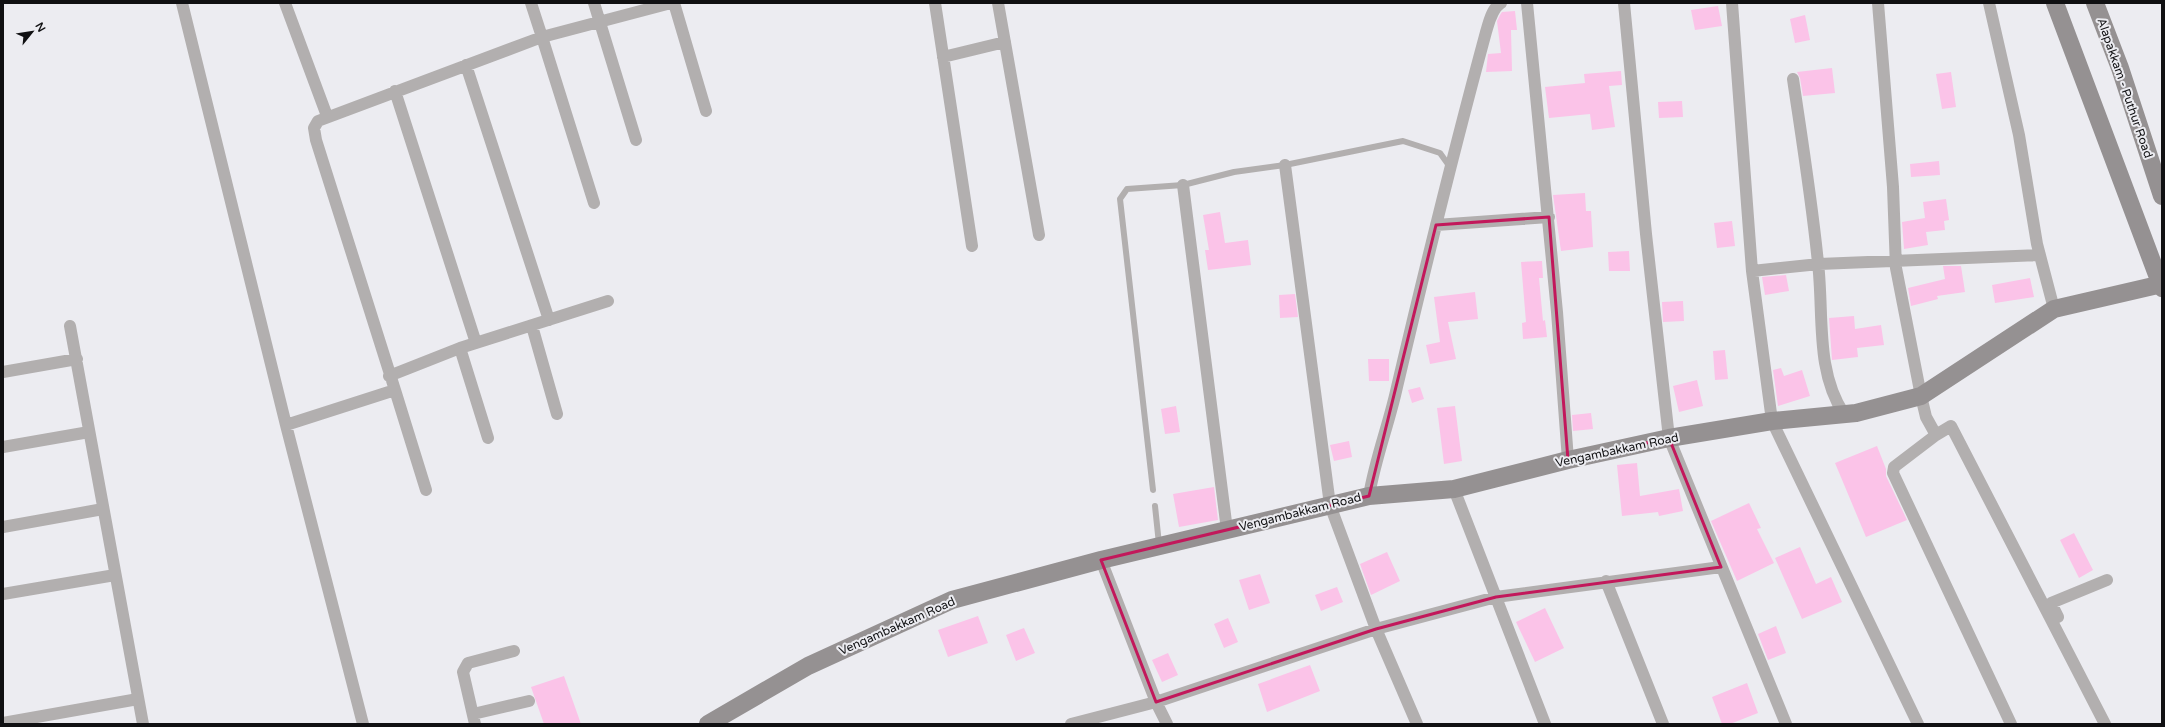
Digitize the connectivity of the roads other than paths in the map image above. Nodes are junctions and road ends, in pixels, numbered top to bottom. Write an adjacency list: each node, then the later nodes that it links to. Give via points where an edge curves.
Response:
1 (182, 3): 55 (street)
2 (285, 3): 24 (street)
3 (532, 3): 17 (street)
4 (594, 3): 16 (street)
5 (672, 3): 16 (street); 23 (street)
6 (935, 3): 19 (street)
7 (998, 3): 18 (street)
8 (1502, 3): 27 (street, via 1490,19)
9 (1527, 3): 31 (street)
10 (1624, 3): 59 (street)
11 (1732, 3): 38 (street)
12 (1878, 3): 36 (street, via 1894,187)
13 (1989, 3): 35 (street, via 2019,135)
14 (2055, 3): 39 (main road)
15 (2095, 3): 29 (main road, Alapakkam - Puthur Road, via 2120,68)
16 (600, 21): 17 (street); 25 (street)
17 (542, 37): 20 (street); 30 (street)
18 (1005, 42): 19 (street); 33 (street)
19 (943, 57): 34 (street)
20 (466, 65): 22 (street); 42 (street)
21 (1793, 79): 37 (street)
22 (395, 90): 24 (street); 45 (street)
23 (706, 111)
24 (327, 116): 49 (street, via 318,121 314,128 316,140)
25 (636, 140)
26 (1285, 165): 27 (lane, via 1403,141 1440,153); 28 (lane, via 1234,172); 66 (street)
27 (1450, 167): 32 (street)
28 (1183, 185): 64 (lane, via 1127,189 1120,199); 70 (street)
29 (2162, 196)
30 (594, 203)
31 (1549, 217): 32 (street); 61 (street)
32 (1436, 226): 65 (street, via 1396,391 1374,466)
33 (1039, 235)
34 (972, 246)
35 (2040, 255): 36 (street); 41 (street)
36 (1897, 262): 37 (street); 51 (street, via 1896,268)
37 (1818, 264): 38 (street); 53 (street, via 1829,385 1835,401)
38 (1752, 271): 54 (street)
39 (2162, 285): 41 (main road)
40 (608, 301): 42 (street)
41 (2054, 309): 51 (main road, Vengambakkam Road)
42 (550, 320): 44 (street)
43 (70, 326): 47 (street)
44 (532, 326): 45 (street); 52 (street)
45 (476, 343): 46 (street)
46 (460, 348): 49 (street); 58 (street)
47 (77, 359): 48 (street); 56 (street)
48 (3, 372)
49 (389, 376): 50 (street)
50 (395, 390): 55 (street); 63 (street)
51 (1921, 396): 53 (main road, Vengambakkam Road, via 1856,414); 57 (street, via 1926,417)
52 (558, 414)
53 (1844, 414): 54 (main road, Vengambakkam Road)
54 (1772, 421): 59 (main road, Vengambakkam Road); 95 (street)
55 (286, 425): 87 (street)
56 (90, 432): 60 (street); 68 (street)
57 (1936, 435): 96 (street, via 1894,467 1893,473); 97 (street, via 1951,426)
58 (488, 438)
59 (1669, 438): 61 (main road, Vengambakkam Road); 73 (street)
60 (3, 447)
61 (1568, 460): 62 (main road, Vengambakkam Road)
62 (1454, 489): 65 (main road, Vengambakkam Road); 78 (street)
63 (426, 490)
64 (1153, 490)
65 (1369, 496): 66 (main road, Vengambakkam Road)
66 (1330, 505): 70 (main road, Vengambakkam Road); 79 (street)
67 (1155, 506): 71 (lane)
68 (103, 509): 69 (street); 74 (street)
69 (3, 527)
70 (1226, 530): 71 (main road, Vengambakkam Road)
71 (1160, 546): 72 (main road, Vengambakkam Road)
72 (1101, 560): 83 (street); 88 (main road, Vengambakkam Road, via 952,600 808,666)
73 (1721, 567): 76 (street); 94 (street)
74 (115, 575): 77 (street); 81 (street)
75 (2107, 580): 98 (street, via 2052,603)
76 (1606, 581): 78 (street); 93 (street)
77 (3, 594)
78 (1496, 597): 79 (street); 92 (street)
79 (1376, 629): 83 (street); 91 (street)
80 (514, 652): 84 (street, via 468,663 464,667)
81 (138, 699): 85 (street); 86 (street)
82 (529, 701): 84 (street)
83 (1156, 702): 89 (street); 90 (street)
84 (474, 719)
85 (3, 723)
86 (143, 724)
87 (363, 724)
88 (708, 724)
89 (1071, 724)
90 (1167, 724)
91 (1417, 724)
92 (1545, 724)
93 (1663, 724)
94 (1786, 724)
95 (1918, 724)
96 (2011, 724)
97 (2105, 724)
98 (2111, 724)

